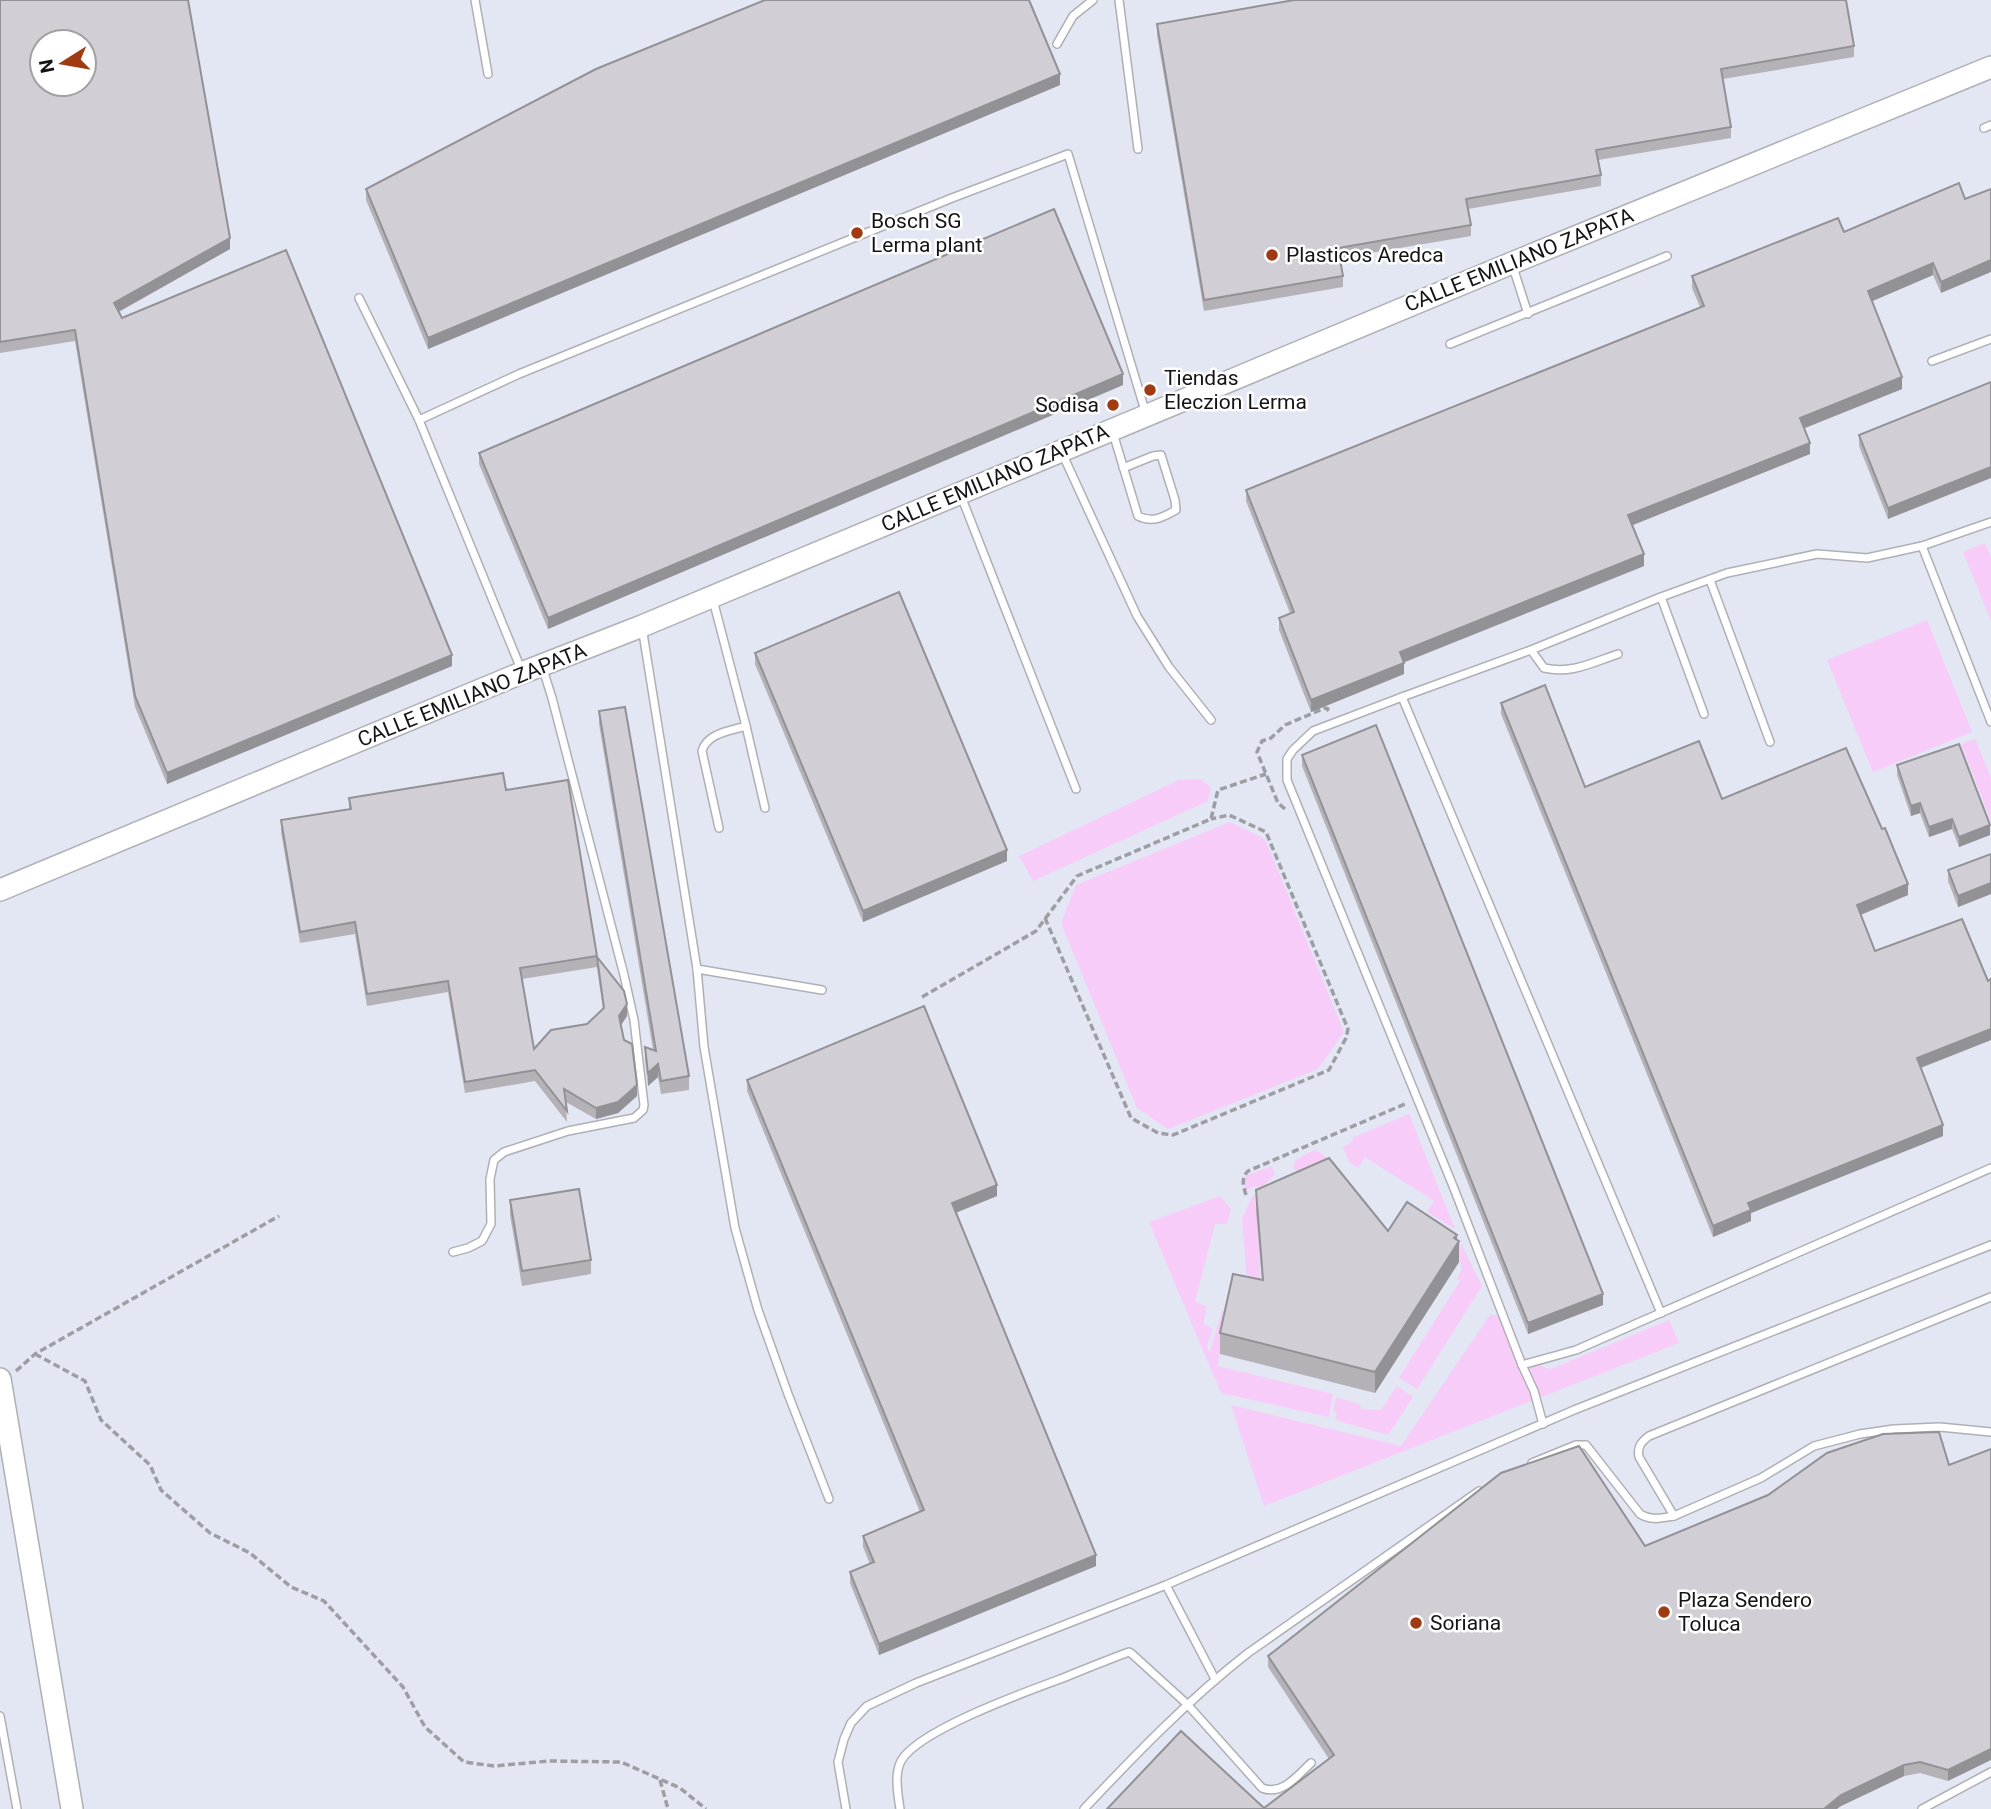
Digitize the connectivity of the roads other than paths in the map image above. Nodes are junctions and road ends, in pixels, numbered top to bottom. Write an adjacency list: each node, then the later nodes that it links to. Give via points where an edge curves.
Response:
1 (475, 0): 6 (lane)
2 (1093, 0): 4 (lane, via 1073,16)
3 (1119, 0): 7 (lane)
4 (1057, 44)
5 (1991, 67): 9 (street, CALLE EMILIANO ZAPATA)
6 (488, 74)
7 (1138, 149)
8 (1667, 256): 11 (lane)
9 (1512, 263): 11 (lane); 15 (street, CALLE EMILIANO ZAPATA)
10 (359, 298): 16 (lane)
11 (1528, 314): 13 (lane)
12 (1991, 339): 14 (lane)
13 (1450, 344)
14 (1932, 361)
15 (1147, 414): 16 (lane, via 1068,155 544,364); 17 (street, CALLE EMILIANO ZAPATA)
16 (419, 420): 29 (lane)
17 (1112, 429): 18 (street, CALLE EMILIANO ZAPATA); 19 (lane)
18 (1061, 451): 20 (street, CALLE EMILIANO ZAPATA); 32 (lane, via 1137,616)
19 (1123, 468): 19 (lane, via 1138,516 1148,521 1176,510 1161,455)
20 (959, 493): 24 (street, CALLE EMILIANO ZAPATA); 36 (lane)
21 (1991, 522): 22 (lane)
22 (1922, 546): 23 (lane, via 1867,558 1817,554); 33 (lane)
23 (1710, 580): 25 (lane); 35 (lane)
24 (712, 596): 26 (street, CALLE EMILIANO ZAPATA); 34 (lane)
25 (1661, 597): 27 (lane); 31 (lane)
26 (642, 626): 29 (street, CALLE EMILIANO ZAPATA); 40 (lane)
27 (1531, 650): 28 (lane, via 1544,668 1559,671); 30 (lane)
28 (1618, 654)
29 (532, 669): 39 (street, CALLE EMILIANO ZAPATA); 44 (lane, via 555,711 624,975 644,1105 634,1118 568,1131 504,1152 494,1160 490,1179 491,1224 482,1241)
30 (1402, 696): 46 (lane); 47 (lane, via 1313,731 1287,759 1287,780)
31 (1704, 714)
32 (1211, 720)
33 (1991, 722)
34 (746, 726): 37 (lane); 38 (lane, via 712,736 703,746)
35 (1770, 743)
36 (1076, 789)
37 (765, 808)
38 (719, 828)
39 (6, 883)
40 (696, 969): 41 (lane); 53 (lane, via 704,1046 736,1228 758,1310)
41 (821, 990)
42 (1991, 1168): 46 (lane)
43 (1991, 1245): 49 (lane)
44 (453, 1252)
45 (1991, 1297): 54 (lane, via 1649,1436 1640,1445 1639,1457)
46 (1661, 1313): 47 (lane, via 1561,1356)
47 (1522, 1366): 49 (lane)
48 (0, 1381): 62 (street)
49 (1543, 1424): 55 (lane)
50 (1991, 1432): 54 (lane, via 1940,1427 1880,1431 1814,1446 1761,1478)
51 (1528, 1465): 54 (lane, via 1586,1445 1640,1514 1652,1519)
52 (1485, 1487): 56 (lane)
53 (830, 1499)
54 (1674, 1516)
55 (1166, 1585): 56 (lane); 63 (lane, via 867,1706 851,1723 838,1762)
56 (1215, 1679): 57 (lane)
57 (1187, 1704): 59 (lane, via 1262,1788 1280,1790); 64 (lane, via 1127,1653 998,1703 911,1749 897,1772); 65 (lane)
58 (0, 1716): 61 (lane)
59 (1311, 1763)
60 (1991, 1772): 66 (lane)
61 (17, 1809)
62 (72, 1809)
63 (846, 1809)
64 (900, 1809)
65 (1084, 1809)
66 (1922, 1809)

